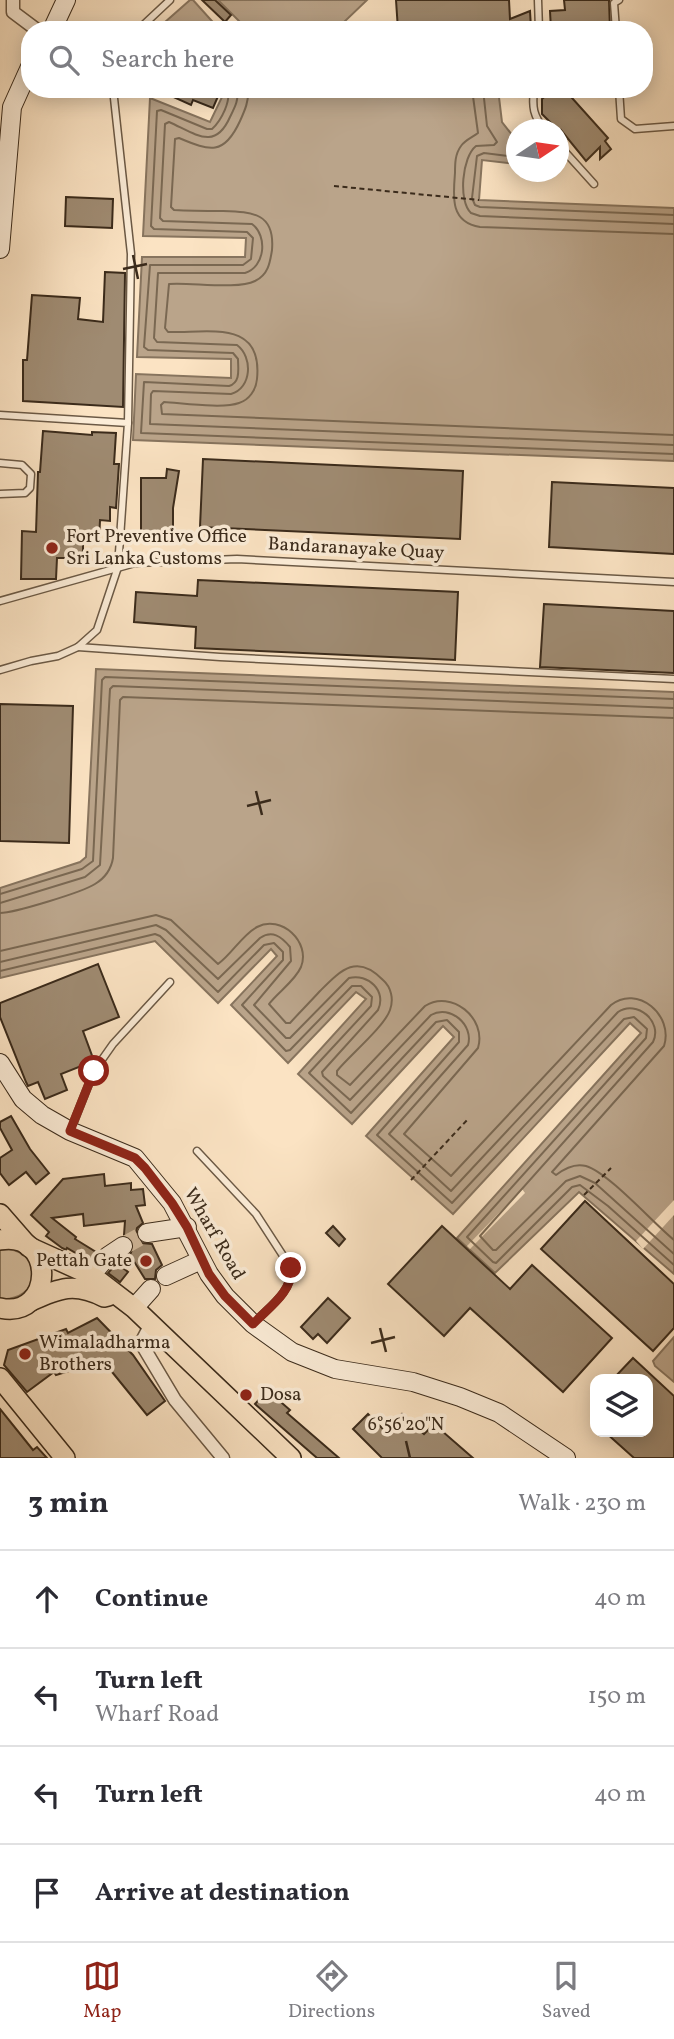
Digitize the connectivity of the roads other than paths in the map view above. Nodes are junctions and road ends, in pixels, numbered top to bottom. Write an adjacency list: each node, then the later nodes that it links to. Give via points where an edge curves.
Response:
1 (13, 0): 6 (street, via 13,12)
2 (66, 0): 7 (main road)
3 (170, 0): 8 (lane)
4 (538, 0): 9 (lane)
5 (619, 0): 10 (lane, via 614,3)
6 (25, 21)
7 (56, 21)
8 (148, 21)
9 (539, 21)
10 (615, 21)
11 (21, 87): 19 (main road, via 12,107)
12 (114, 98): 21 (lane, via 131,254)
13 (533, 98): 15 (lane)
14 (620, 98): 16 (lane, via 621,119 635,129)
15 (536, 119)
16 (674, 126)
17 (569, 157): 18 (lane)
18 (594, 184)
19 (0, 249)
20 (0, 415): 21 (lane)
21 (128, 423): 24 (lane)
22 (0, 463): 23 (lane, via 22,465 31,474 30,488 24,493)
23 (0, 494)
24 (118, 567): 25 (lane, Bandaranayake Quay, via 237,559); 26 (lane, Bandaranayake Quay); 27 (lane, via 97,629)
25 (674, 582)
26 (0, 601)
27 (78, 647): 28 (lane); 29 (lane)
28 (0, 670)
29 (674, 679)
30 (170, 982): 32 (lane, via 94,1071)
31 (0, 1063): 32 (main road, Wharf Road, via 23,1099)
32 (70, 1131): 35 (main road, Wharf Road, via 135,1158)
33 (197, 1151): 49 (lane, via 256,1214 291,1268 287,1289)
34 (0, 1214): 39 (main road)
35 (187, 1227): 36 (main road); 40 (main road, Wharf Road)
36 (147, 1233)
37 (0, 1240): 39 (main road)
38 (124, 1245): 41 (main road)
39 (28, 1246): 41 (main road); 45 (main road, via 43,1273)
40 (201, 1260): 42 (main road); 49 (main road, Wharf Road, via 225,1296)
41 (92, 1275): 44 (main road)
42 (166, 1276)
43 (152, 1289): 47 (main road)
44 (116, 1294): 45 (main road, via 104,1297 78,1287); 47 (main road)
45 (30, 1301): 46 (main road)
46 (0, 1308)
47 (134, 1308): 48 (main road)
48 (150, 1324): 52 (street, via 141,1343 175,1400); 53 (main road)
49 (253, 1324): 54 (main road, Wharf Road, via 292,1352 335,1369 413,1382 499,1413)
50 (0, 1378): 51 (main road)
51 (65, 1458)
52 (223, 1458)
53 (291, 1458)
54 (566, 1458)

